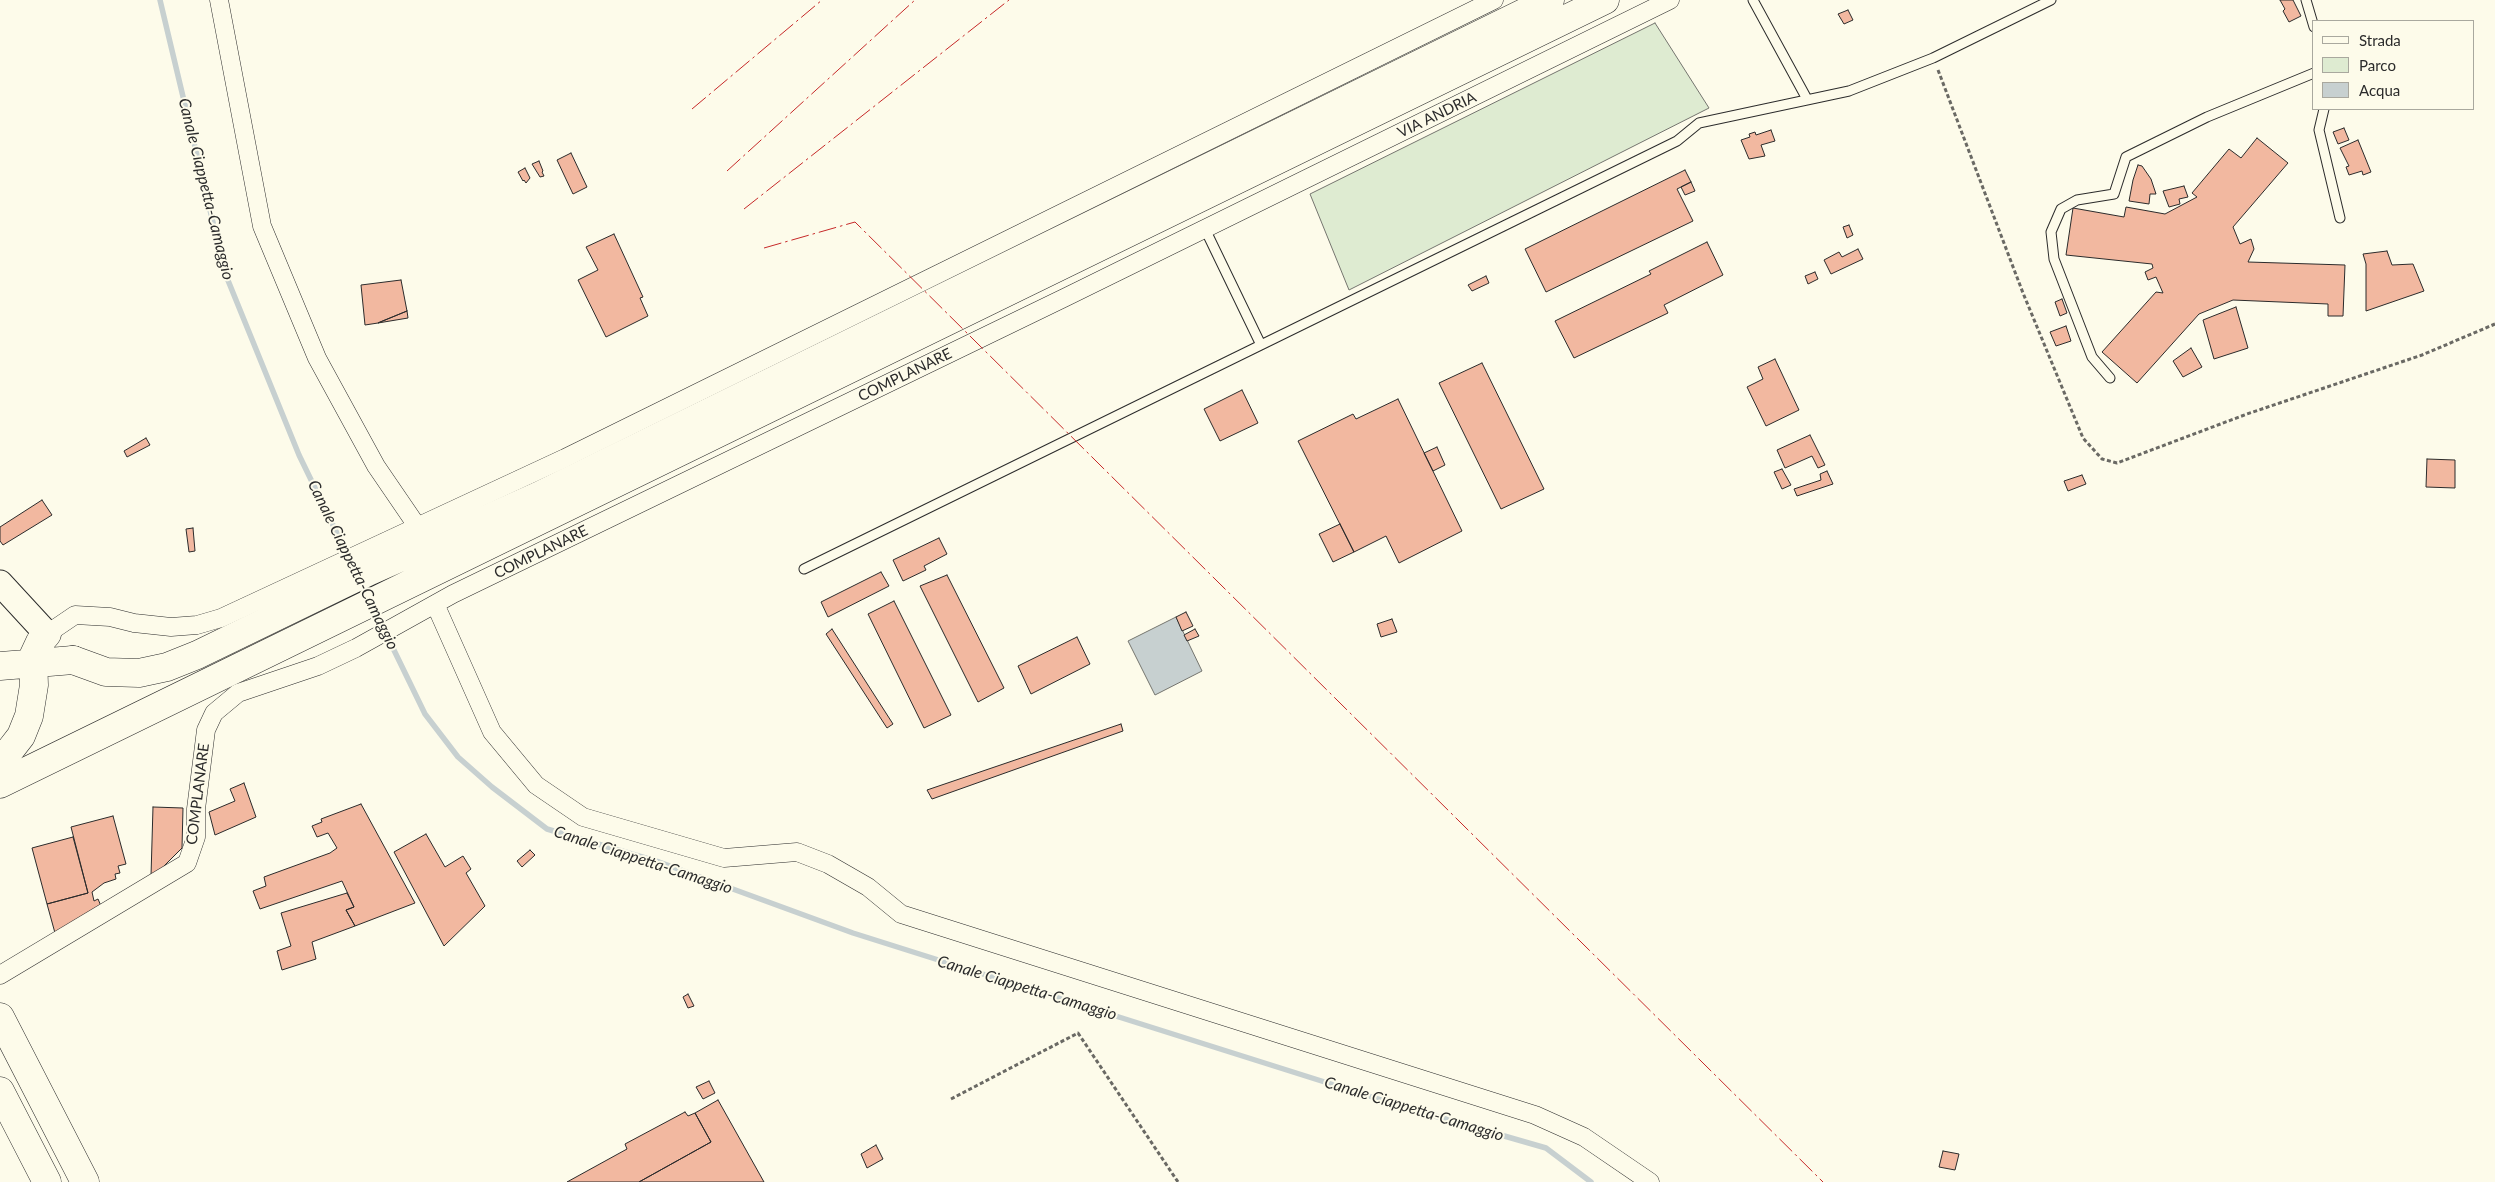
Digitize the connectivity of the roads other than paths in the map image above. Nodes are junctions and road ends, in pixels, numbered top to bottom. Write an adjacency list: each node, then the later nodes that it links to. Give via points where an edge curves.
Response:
1 (219, 0): 17 (street, via 262,226 317,358 376,466)
2 (1494, 0): 17 (street, via 565,458)
3 (1550, 0): 18 (main road, via 538,496)
4 (1605, 0): 29 (main road)
5 (1670, 0): 14 (street, VIA ANDRIA)
6 (1753, 0): 11 (lane)
7 (2051, 0): 11 (lane, via 1933,58 1849,91)
8 (2306, 0): 9 (lane)
9 (2312, 20)
10 (2312, 74): 16 (lane, via 2207,117 2126,157 2114,194 2077,200 2061,209 2051,232 2054,259 2092,357)
11 (1807, 99): 15 (lane, via 1699,123 1677,141)
12 (2324, 110): 13 (lane, via 2319,130)
13 (2340, 218)
14 (1205, 229): 15 (lane); 22 (street, COMPLANARE, via 453,594)
15 (1261, 345): 19 (lane)
16 (2110, 378)
17 (417, 526): 18 (street)
18 (366, 561): 20 (main road)
19 (804, 568)
20 (324, 582): 23 (street, via 197,625 171,627 75,615); 25 (main road, via 197,655 156,670 120,674)
21 (0, 583): 23 (main road)
22 (436, 606): 30 (street, COMPLANARE, via 318,666 238,694 214,713 206,730 196,809 196,837 187,864); 35 (street, via 492,732 536,785 583,817 724,858 797,852 828,864 868,887 901,914 1535,1115 1584,1137)
23 (47, 634): 24 (main road); 25 (main road); 26 (main road, via 34,651)
24 (0, 657)
25 (72, 660): 26 (main road)
26 (32, 663): 27 (main road); 28 (main road, via 34,685 29,716 21,736)
27 (0, 666)
28 (0, 763)
29 (0, 784)
30 (0, 975)
31 (0, 1017): 34 (main road)
32 (0, 1091): 33 (main road)
33 (48, 1182)
34 (86, 1182)
35 (1650, 1182)

